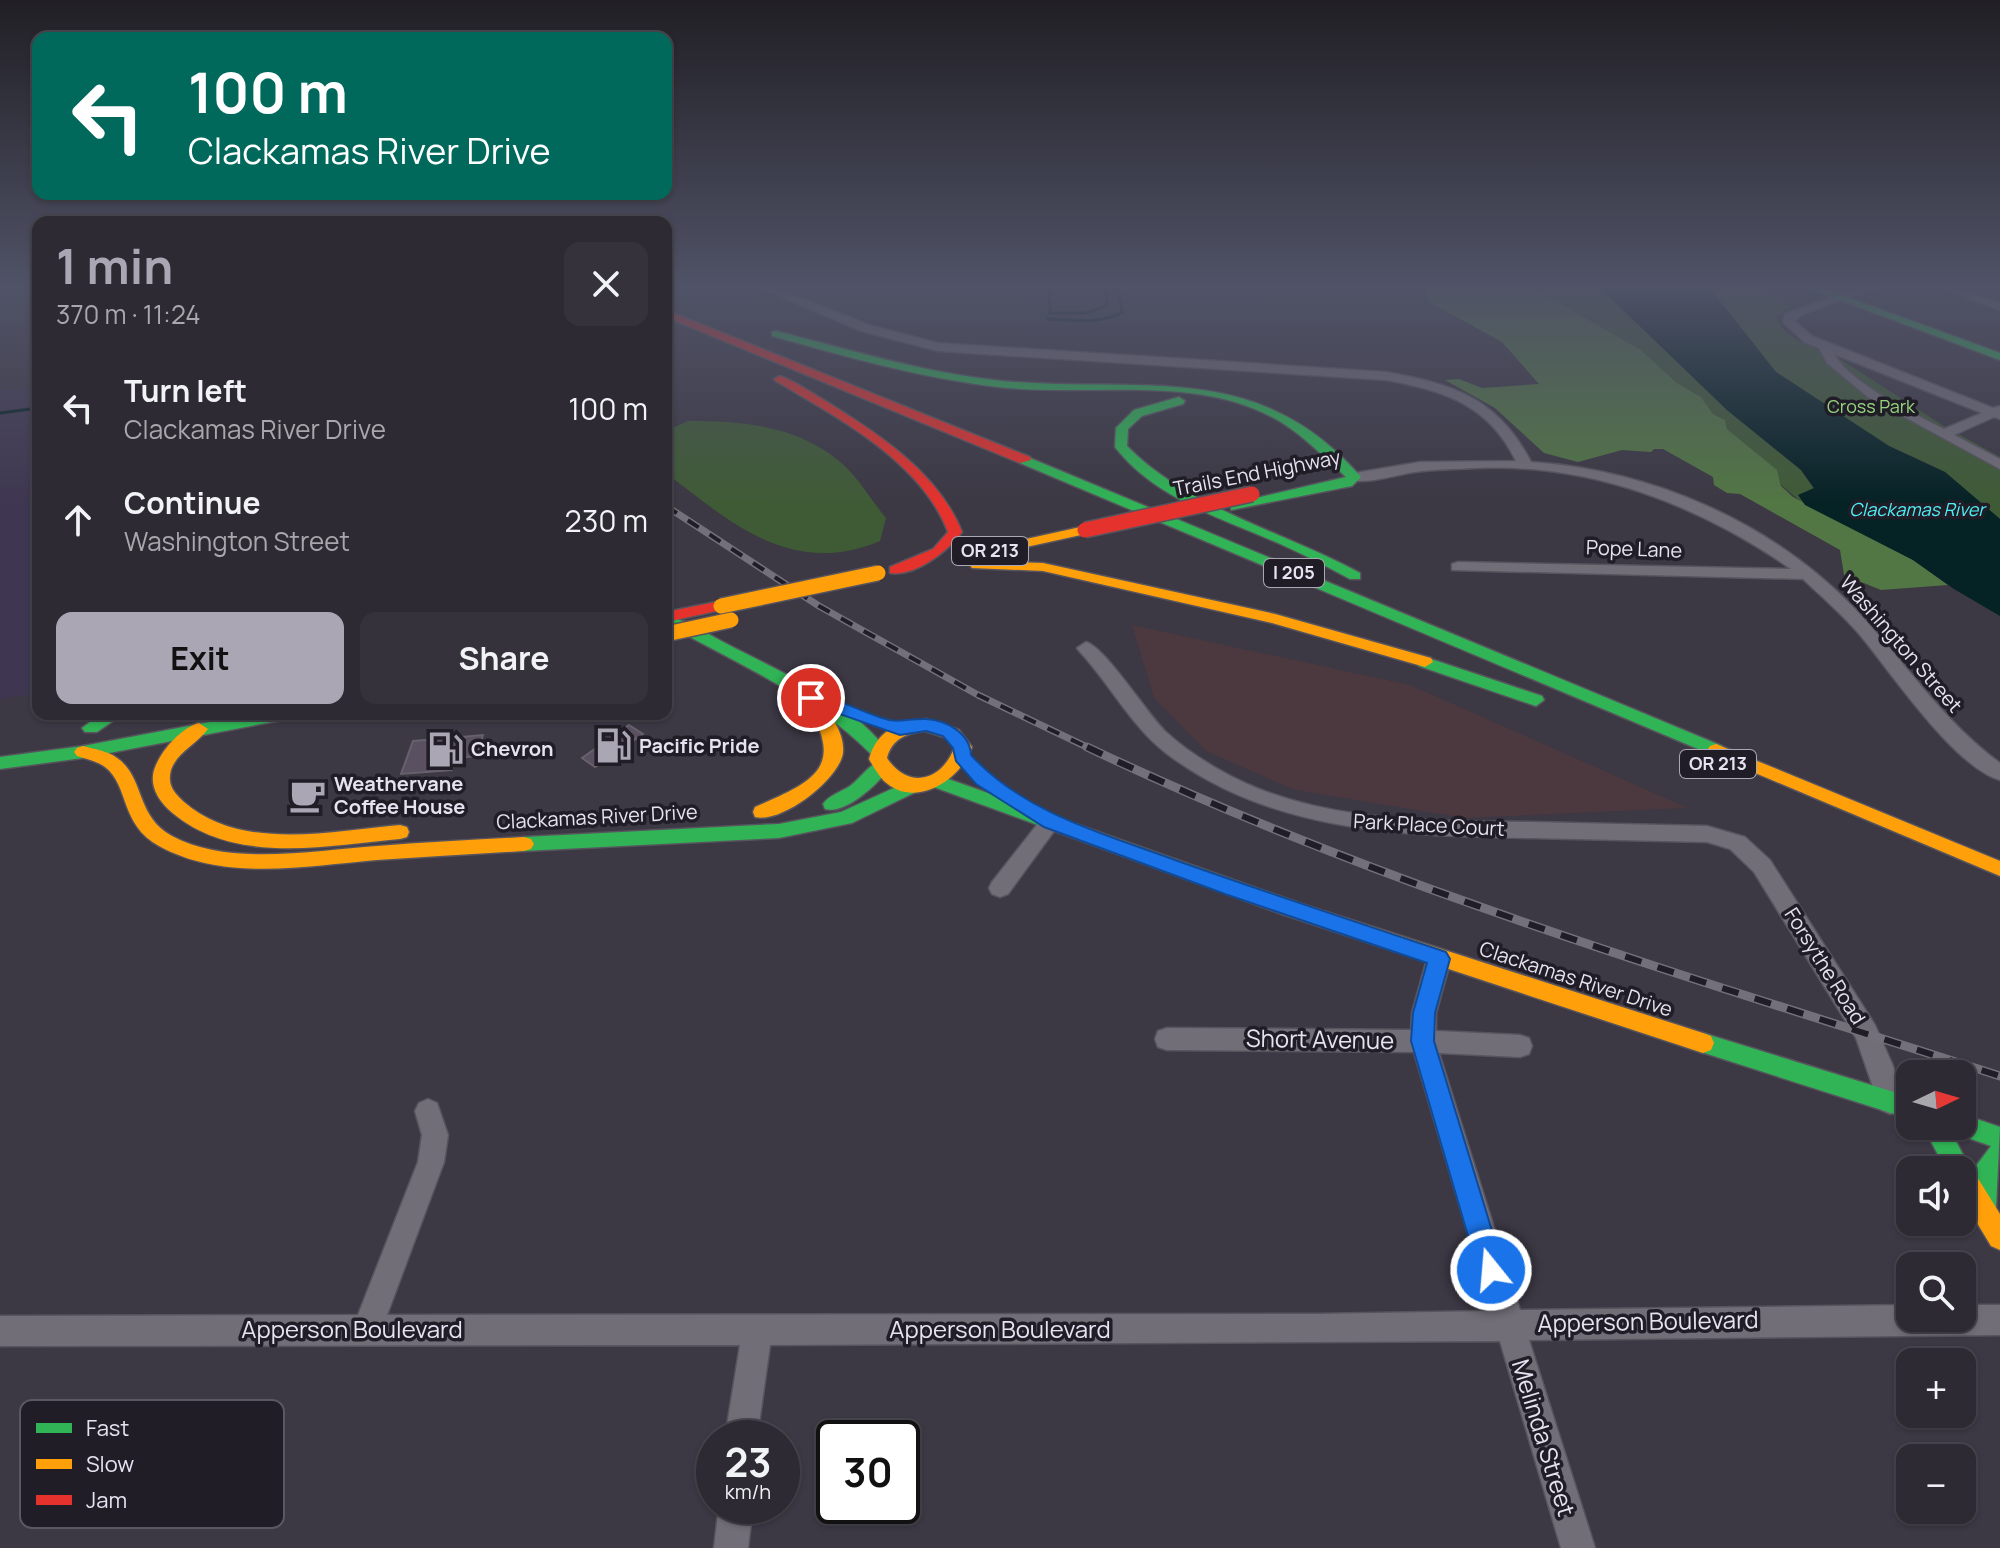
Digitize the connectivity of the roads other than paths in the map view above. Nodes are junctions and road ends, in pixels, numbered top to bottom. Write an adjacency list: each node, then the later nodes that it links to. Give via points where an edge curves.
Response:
1 (742, 358): 22 (main road, via 869,435 954,516 955,535 949,544)
2 (786, 358): 49 (main road, I 205)
3 (807, 358): 23 (main road, I 205)
4 (861, 358): 8 (main road, via 944,377 1030,387)
5 (1112, 358): 13 (street, via 1386,376 1422,383 1458,394 1493,416 1511,435)
6 (1828, 358): 11 (street, via 1877,397)
7 (1856, 358): 9 (street)
8 (1209, 396): 10 (main road, via 1260,407); 23 (main road, via 1138,413 1120,435 1125,455 1144,473 1310,551)
9 (1998, 412): 11 (street)
10 (1294, 427): 12 (main road); 15 (main road)
11 (1945, 434): 14 (street)
12 (1297, 450)
13 (1524, 463): 15 (street, Washington Street, via 1429,463); 21 (street, Washington Street, via 1610,478 1688,504 1757,538)
14 (2000, 465)
15 (1354, 477): 17 (main road, Trails End Highway, via 1341,475)
16 (1278, 478): 17 (main road)
17 (1260, 497): 18 (main road, Trails End Highway)
18 (1093, 534): 22 (main road, Trails End Highway / OR 213); 31 (main road, Trails End Highway / OR 213, via 970,566 1043,567 1275,619 1400,653)
19 (1458, 567): 21 (street, Pope Lane)
20 (935, 574): 22 (main road, Trails End Highway / OR 213)
21 (1808, 574): 42 (street, Washington Street, via 1863,627 1949,732)
22 (889, 575): 24 (main road, Trails End Highway / OR 213, bridge); 24 (main road, Trails End Highway / OR 213, via 752,615)
23 (1375, 588): 30 (main road, I 205)
24 (721, 612): 25 (main road, Trails End Highway / OR 213); 27 (main road, Trails End Highway / OR 213, bridge)
25 (672, 617)
26 (672, 621): 29 (main road)
27 (672, 632)
28 (1086, 648): 50 (street, Park Place Court, via 1107,668 1145,723 1180,754 1242,790 1309,813 1390,826 1707,834)
29 (811, 698): 37 (main road); 39 (main road, via 863,733); 45 (main road, via 833,737 835,756 826,773 813,785)
30 (1663, 707)
31 (1561, 709)
32 (102, 720): 34 (main road, via 85,729)
33 (249, 720): 36 (main road)
34 (132, 721)
35 (1606, 725): 49 (main road, OR 213)
36 (199, 729): 38 (main road); 48 (main road, via 161,771 162,790 185,817 203,826 251,838)
37 (900, 729): 39 (main road, Clackamas River Drive, via 890,735); 41 (main road, Clackamas River Drive, via 939,727 957,739)
38 (83, 752): 40 (main road); 44 (main road, Clackamas River Drive, via 119,767 141,821 172,846 256,859 779,831 845,818)
39 (880, 759): 44 (main road, via 895,779); 45 (main road, Clackamas River Drive, via 865,786 847,800 807,813)
40 (0, 763)
41 (972, 768): 43 (main road); 46 (main road, Clackamas River Drive)
42 (2000, 773)
43 (937, 781): 44 (main road, Clackamas River Drive); 46 (main road, Clackamas River Drive)
44 (916, 784)
45 (747, 814): 47 (main road, Clackamas River Drive)
46 (1050, 822): 52 (street); 53 (main road, Clackamas River Drive)
47 (441, 830)
48 (413, 831)
49 (1920, 836): 51 (main road, I 205)
50 (1737, 843): 57 (street, Forsythe Road, via 1762,866 1850,1004)
51 (2000, 869)
52 (1000, 888)
53 (1439, 959): 55 (street, Melinda Street, via 1424,1013); 58 (main road, Clackamas River Drive)
54 (1167, 1039): 55 (street, Short Avenue)
55 (1423, 1041): 56 (street, Short Avenue); 67 (street, Melinda Street)
56 (1520, 1046)
57 (1896, 1097)
58 (1896, 1104)
59 (428, 1111): 68 (street, via 435,1135 431,1162)
60 (1976, 1130): 61 (main road)
61 (2000, 1138)
62 (2000, 1153): 64 (main road, via 1982,1176)
63 (1976, 1198): 64 (main road)
64 (1985, 1212): 65 (main road)
65 (2000, 1237)
66 (2000, 1320): 67 (street, Apperson Boulevard)
67 (1508, 1325): 69 (street, Apperson Boulevard); 74 (street, Melinda Street)
68 (367, 1330): 69 (street, Apperson Boulevard); 70 (street, Apperson Boulevard)
69 (757, 1330): 71 (street)
70 (0, 1331)
71 (744, 1420)
72 (734, 1524): 73 (street)
73 (731, 1548)
74 (1578, 1548)

